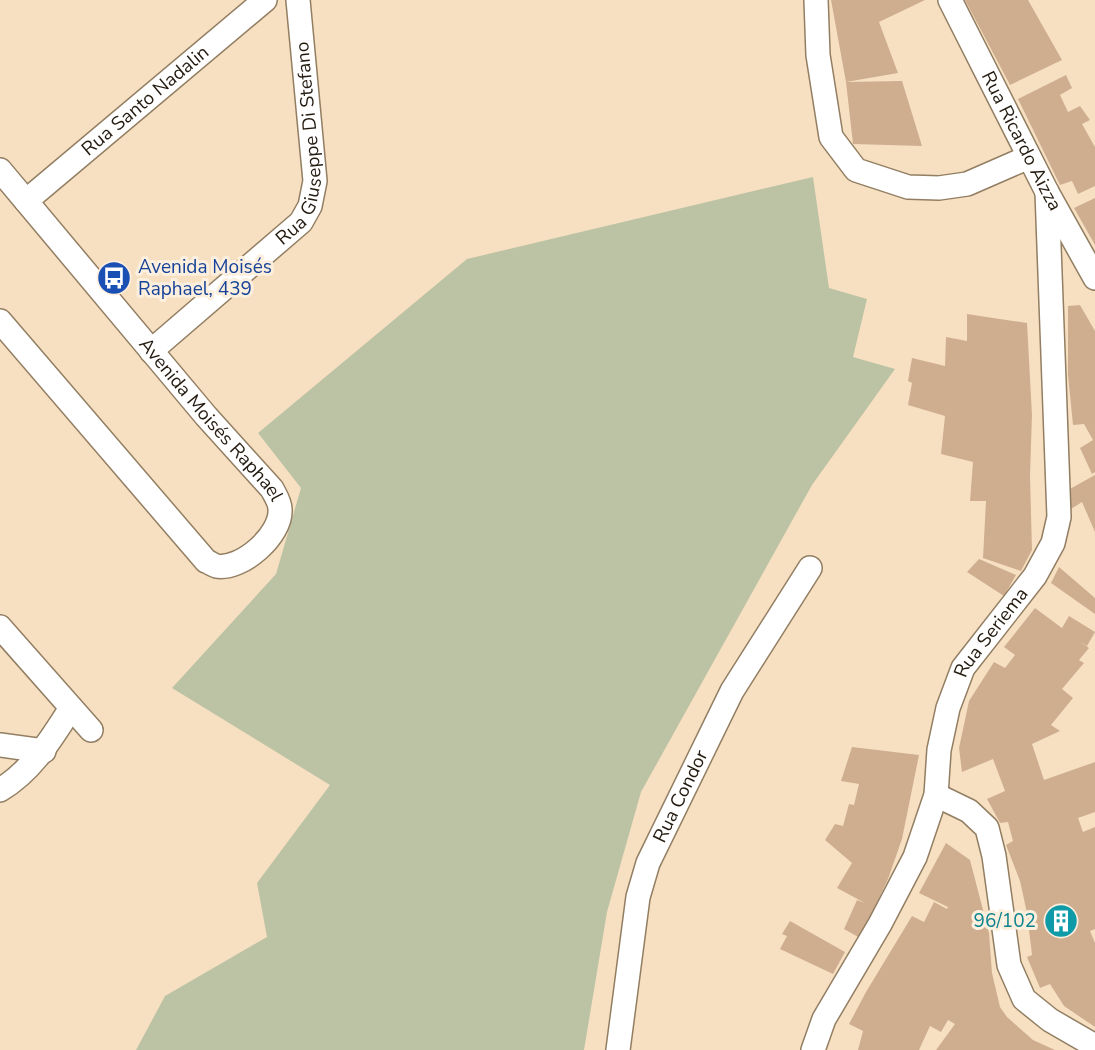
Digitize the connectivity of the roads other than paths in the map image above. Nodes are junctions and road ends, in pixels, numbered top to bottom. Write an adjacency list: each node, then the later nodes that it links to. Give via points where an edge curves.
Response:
1 (265, 0): 8 (street, Rua Santo Nadalin)
2 (298, 0): 11 (street, Rua Giuseppe Di Stefano, via 315,181 310,206 301,222)
3 (816, 0): 5 (street, via 818,55 831,137 856,170 908,187 939,188 967,184)
4 (950, 0): 5 (street, Rua Ricardo Aizza)
5 (1029, 157): 7 (street, Rua Ricardo Aizza)
6 (0, 170): 8 (street, Avenida Moisés Raphael)
7 (1048, 192): 9 (street, Rua Ricardo Aizza); 19 (street, Rua Seriema, via 1059,517 1054,543 1035,576 963,668 939,750)
8 (26, 201): 11 (street, Avenida Moisés Raphael)
9 (1095, 278)
10 (0, 321): 11 (street, Avenida Moisés Raphael, via 195,550 216,566 235,564 263,546 275,529 278,501)
11 (151, 351)
12 (810, 568): 21 (street, Rua Condor, via 732,691 648,863 638,897)
13 (0, 627): 14 (street)
14 (72, 708): 15 (street); 17 (street)
15 (91, 730)
16 (0, 745): 17 (street)
17 (44, 751): 18 (street)
18 (0, 790)
19 (936, 795): 20 (street, via 970,811 986,828 1009,965 1024,999); 22 (street, Rua Seriema, via 915,857 824,1019)
20 (1095, 1046)
21 (618, 1050)
22 (813, 1050)

